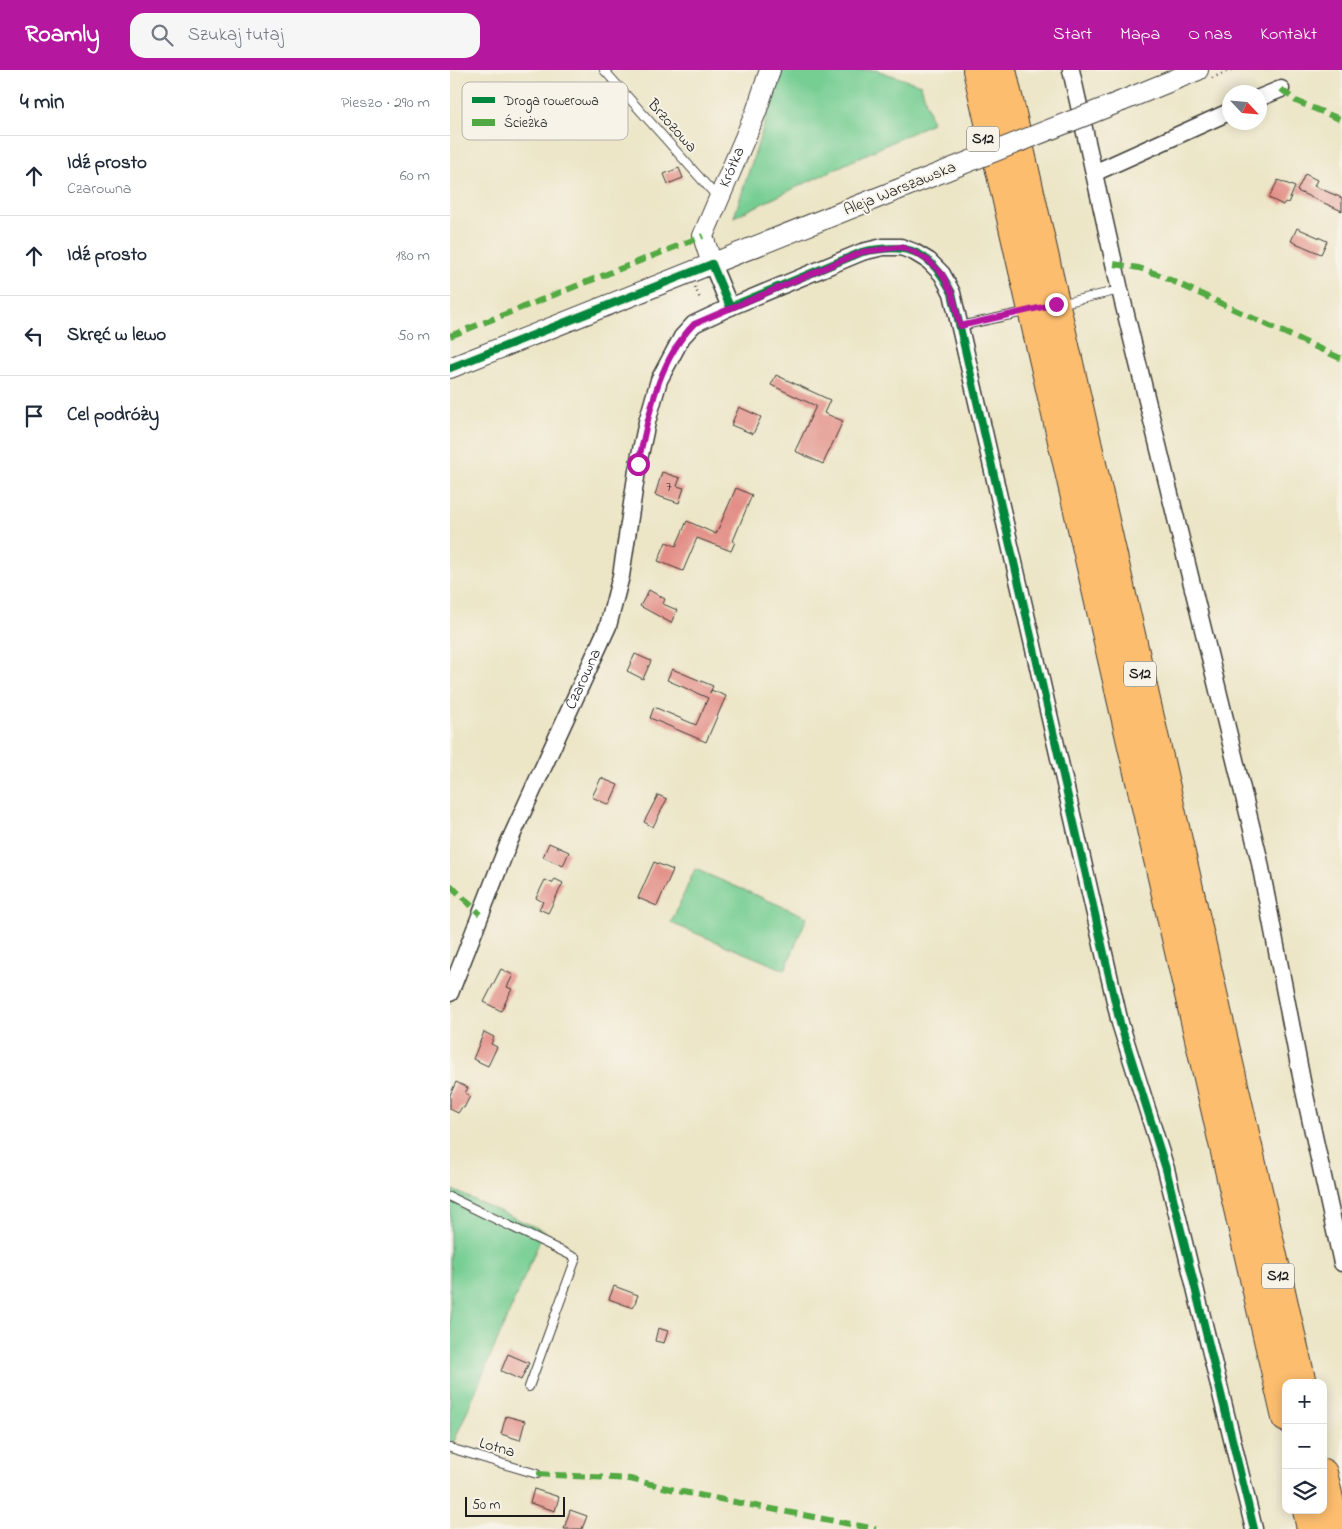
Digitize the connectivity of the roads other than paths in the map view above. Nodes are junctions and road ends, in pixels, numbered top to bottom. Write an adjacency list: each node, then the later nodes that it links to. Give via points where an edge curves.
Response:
1 (604, 70): 9 (lane, Brzozowa)
2 (770, 70): 16 (street, Krótka)
3 (961, 70): 17 (highway, S12, via 985,146)
4 (978, 70): 17 (highway)
5 (1002, 70): 15 (highway)
6 (1015, 70): 15 (highway, S12)
7 (1071, 70): 14 (street)
8 (1198, 70): 18 (street, Aleja Warszawska, bridge)
9 (615, 82)
10 (1281, 89): 11 (street)
11 (1267, 95)
12 (628, 97): 16 (lane, Brzozowa)
13 (1222, 116): 14 (street)
14 (1094, 173): 19 (street)
15 (1027, 180): 21 (highway, S12)
16 (720, 200): 18 (street, Krótka, via 703,236)
17 (1009, 206): 21 (highway, S12)
18 (712, 264): 20 (street); 23 (street, Aleja Warszawska)
19 (1120, 290): 21 (lane); 26 (street, via 1259,858 1306,1104)
20 (730, 307): 22 (street, Czarowna, via 862,252 901,247 929,261 942,274 952,293); 24 (street, Czarowna, via 694,324 672,352 659,380 638,464 621,576 608,626 510,842)
21 (1044, 307): 22 (lane); 27 (highway, S12); 29 (highway, S12)
22 (960, 326): 34 (street, Czarowna, via 1120,1022 1166,1169)
23 (450, 368)
24 (450, 993)
25 (450, 1197): 28 (lane, via 576,1258)
26 (1342, 1263)
27 (1301, 1379)
28 (530, 1387)
29 (1282, 1400)
30 (450, 1448): 31 (lane, Lotna)
31 (537, 1474)
32 (1327, 1490): 36 (highway)
33 (1308, 1514): 35 (highway)
34 (1254, 1529)
35 (1311, 1529)
36 (1336, 1529)

